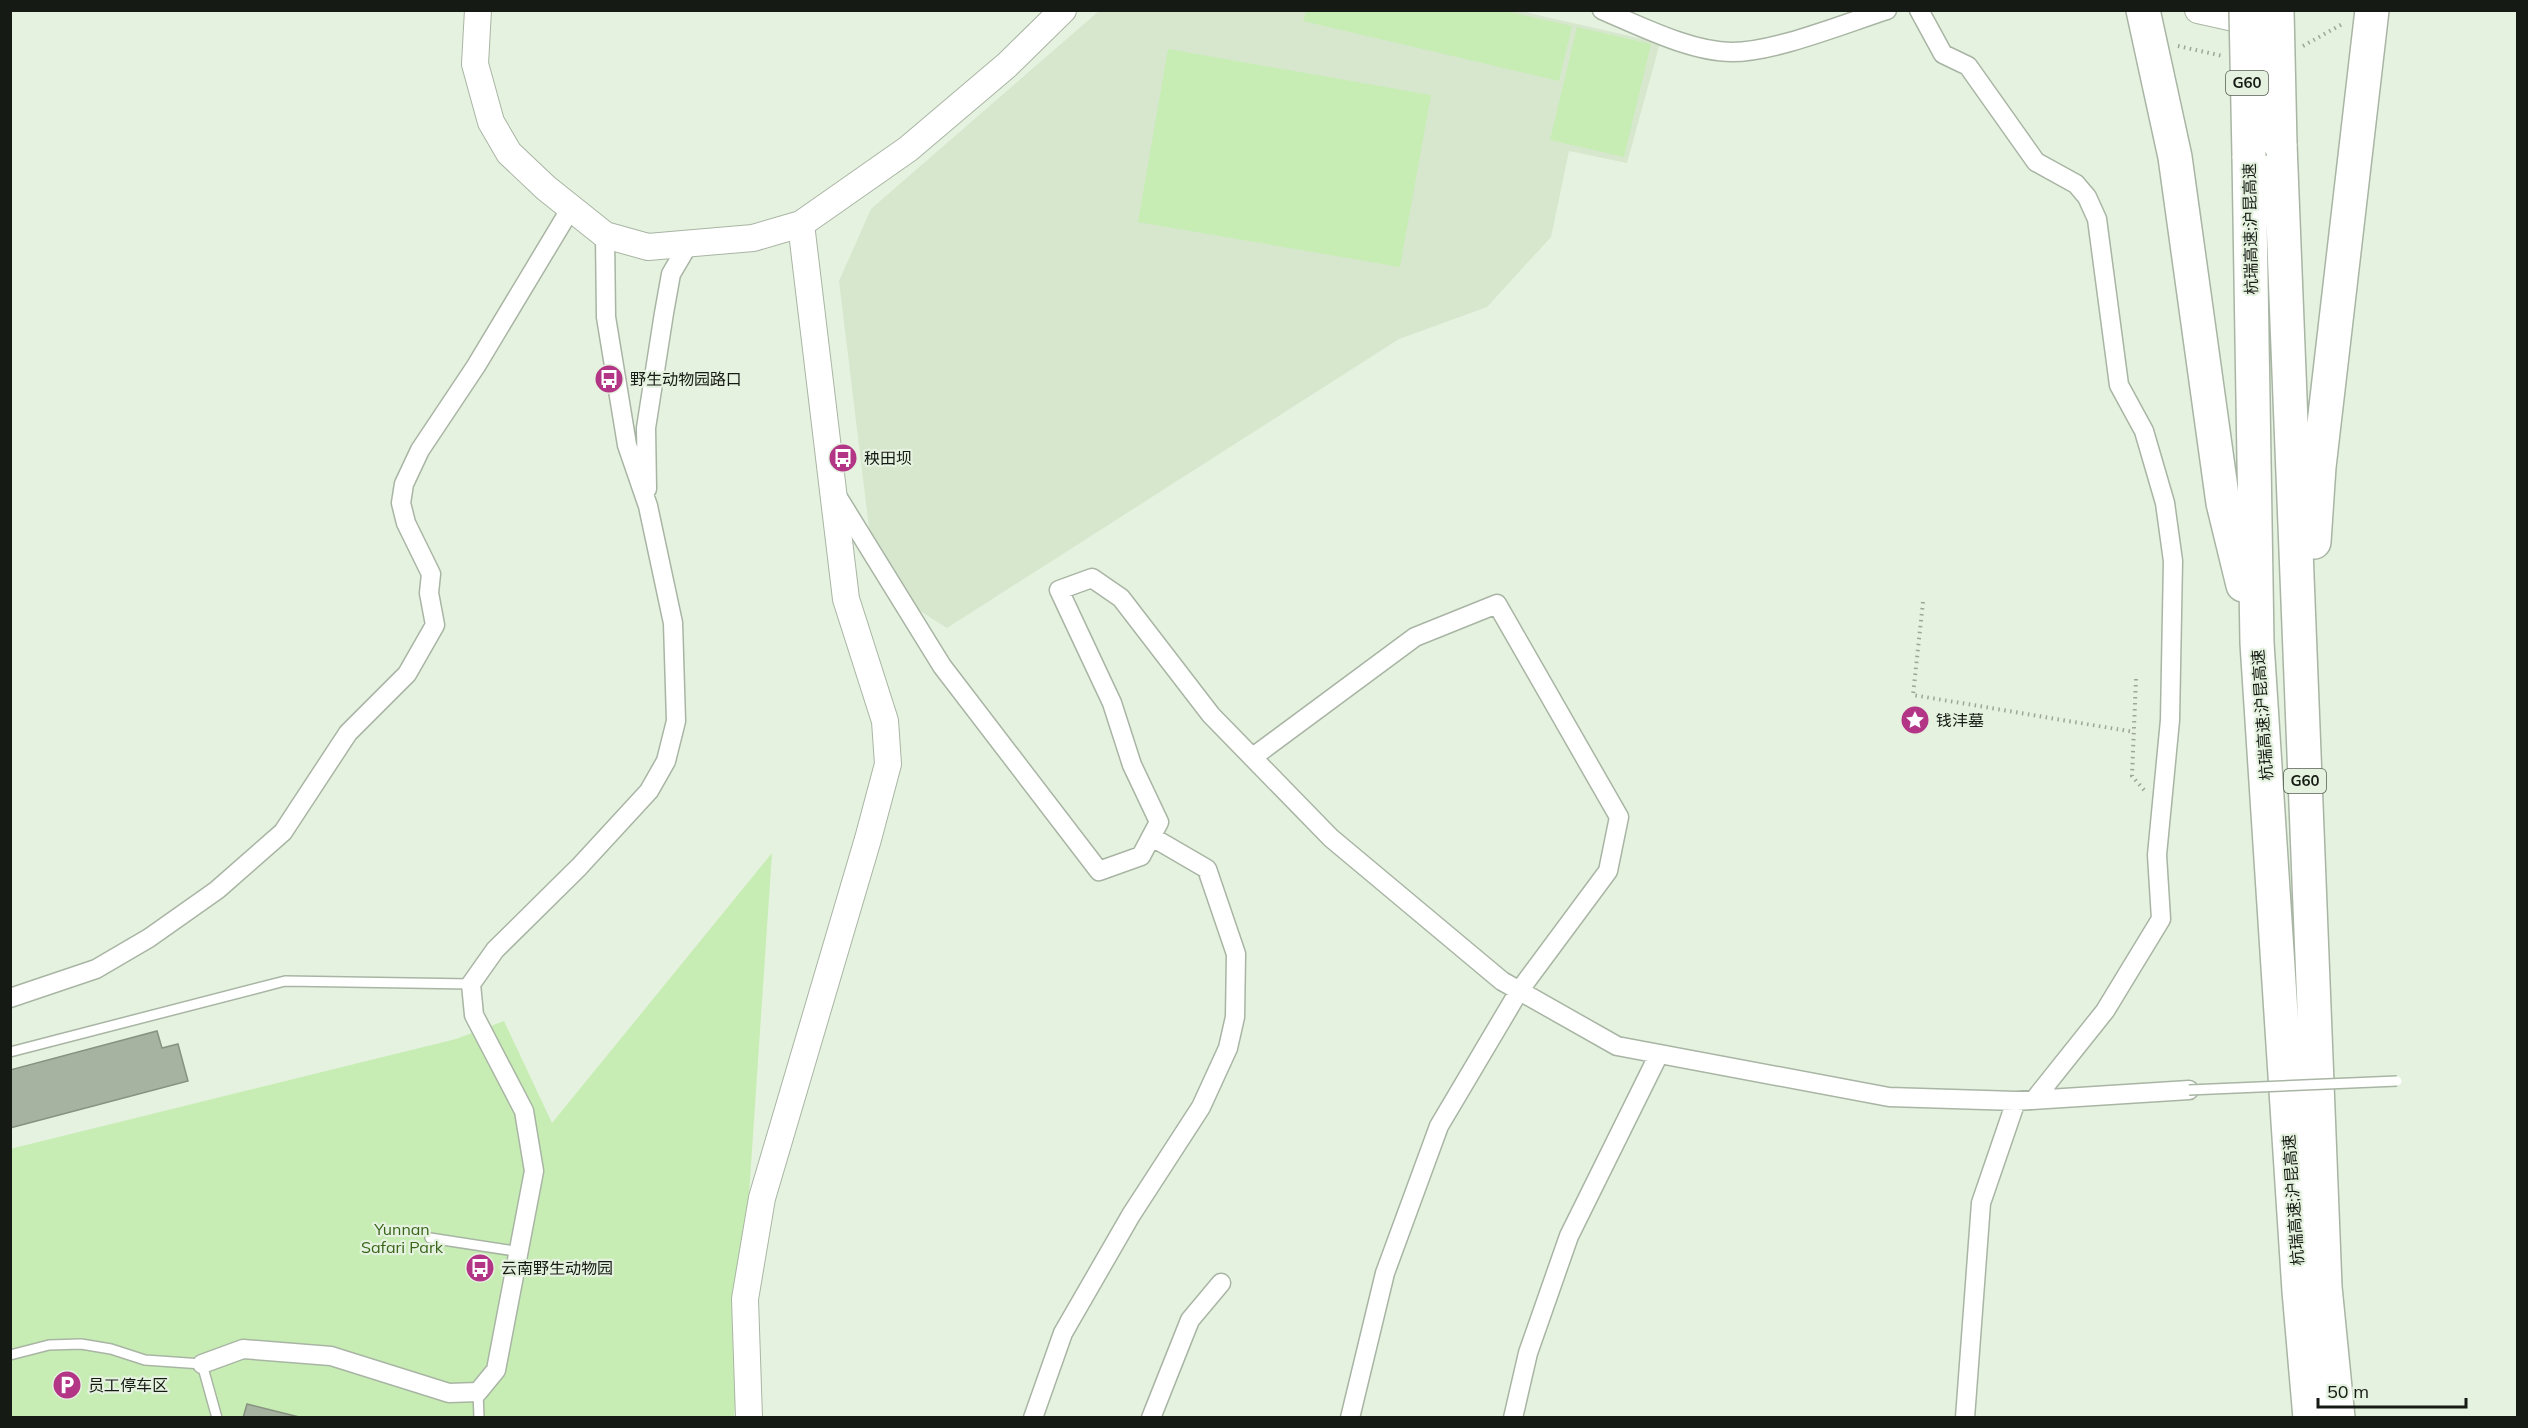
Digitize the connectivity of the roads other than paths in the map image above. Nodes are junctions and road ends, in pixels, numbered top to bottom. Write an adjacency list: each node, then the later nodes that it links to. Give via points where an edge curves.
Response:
1 (478, 10): 12 (street, via 475,64 491,122 509,153)
2 (1063, 10): 13 (street, via 1007,65 908,149)
3 (1602, 10): 4 (street, via 1685,43 1730,52 1758,51)
4 (1887, 10)
5 (1919, 10): 29 (street, via 1943,54 1968,66 2036,162 2076,184 2087,197 2097,219 2120,385 2144,431 2164,503 2173,561 2170,720 2157,855 2162,919 2105,1011)
6 (2143, 10): 18 (highway, via 2175,157 2223,503)
7 (2198, 10): 10 (street, via 2243,20)
8 (2246, 10): 18 (highway, 杭瑞高速;沪昆高速 / G60, bridge)
9 (2277, 10): 19 (highway, 杭瑞高速;沪昆高速 / G60, bridge)
10 (2291, 10)
11 (2372, 10): 19 (highway, via 2319,467)
12 (571, 208): 14 (street); 24 (street, via 476,366 420,450 404,484 401,503 406,523 431,574 429,593 435,625 406,674 348,733 283,832 235,875 149,938 96,969)
13 (801, 224): 15 (street, via 753,238); 16 (street)
14 (605, 235): 15 (street, via 648,247); 17 (street, via 606,317 627,445)
15 (688, 244): 17 (street, via 671,274 646,428)
16 (833, 490): 21 (street, via 942,666 1099,871 1141,856); 38 (street, via 846,599 885,721 888,764 762,1198 745,1299)
17 (648, 506): 22 (street, via 673,622 676,722 666,761 650,791 495,950)
18 (2257, 643): 44 (highway, 杭瑞高速;沪昆高速 / G60)
19 (2303, 729): 45 (highway, 杭瑞高速;沪昆高速 / G60, via 2325,1287)
20 (1253, 758): 21 (street, via 1211,715 1121,598 1092,578 1059,590 1112,703 1132,765 1159,822); 23 (street, via 1331,838); 23 (street, via 1415,637 1497,604 1619,817 1608,871)
21 (1152, 837): 39 (street, via 1207,869 1236,954 1235,1017 1228,1048 1201,1107 1131,1215 1063,1333)
22 (471, 984): 25 (lane, via 285,981); 31 (street, via 474,1015 524,1111 534,1171)
23 (1519, 991): 26 (street, via 1617,1046); 41 (street, via 1439,1126 1385,1273)
24 (10, 998)
25 (10, 1053)
26 (1659, 1054): 29 (street, via 1889,1097); 42 (street, via 1569,1236 1528,1353)
27 (2397, 1080): 28 (lane, bridge)
28 (2189, 1090): 29 (street)
29 (2025, 1100): 43 (street, via 1980,1203)
30 (430, 1238): 31 (lane)
31 (521, 1252): 35 (street, via 496,1370)
32 (1221, 1283): 40 (street, via 1190,1320)
33 (10, 1355): 34 (lane, via 49,1345 81,1344 145,1360)
34 (202, 1364): 35 (street, via 243,1349 331,1356 449,1393); 36 (lane)
35 (478, 1392): 37 (lane)
36 (217, 1418)
37 (479, 1418)
38 (749, 1418)
39 (1034, 1418)
40 (1151, 1418)
41 (1350, 1418)
42 (1513, 1418)
43 (1965, 1418)
44 (2310, 1418)
45 (2337, 1418)

